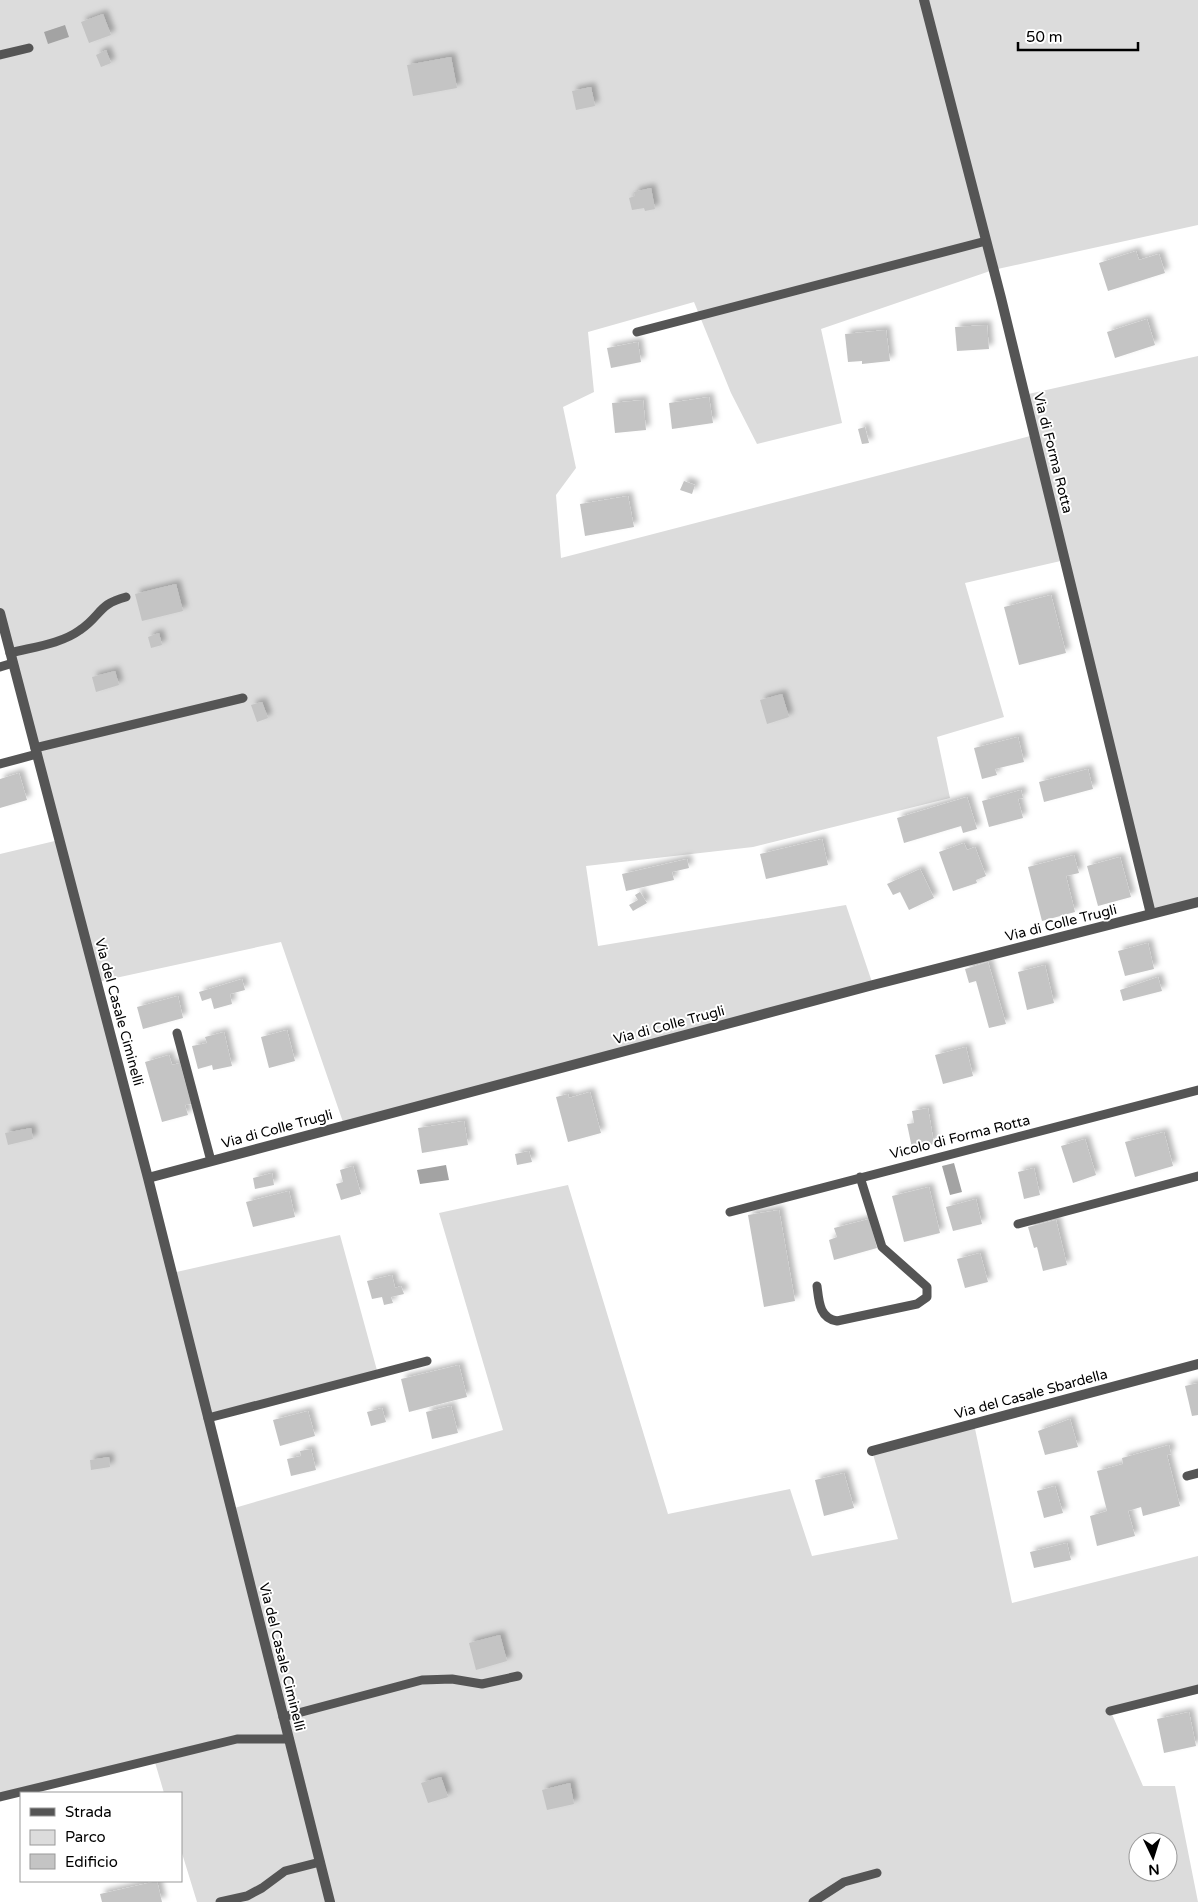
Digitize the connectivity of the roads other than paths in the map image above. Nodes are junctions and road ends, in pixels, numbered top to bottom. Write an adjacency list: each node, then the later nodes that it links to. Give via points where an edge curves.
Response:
1 (924, 0): 4 (street, Via di Forma Rotta)
2 (29, 48): 3 (lane)
3 (0, 55)
4 (986, 241): 5 (lane); 14 (street, Via di Forma Rotta)
5 (638, 332)
6 (126, 597): 8 (lane, via 106,604 69,637)
7 (0, 613): 8 (street, Via del Casale Ciminelli)
8 (12, 658): 9 (lane); 11 (street, Via del Casale Ciminelli)
9 (0, 667)
10 (243, 698): 11 (lane)
11 (36, 751): 12 (lane); 20 (street, Via del Casale Ciminelli)
12 (0, 764)
13 (1198, 902): 14 (street, Via di Colle Trugli)
14 (1151, 914): 17 (street, Via di Colle Trugli)
15 (177, 1033): 17 (lane)
16 (1198, 1090): 19 (lane, Vicolo di Forma Rotta)
17 (211, 1161): 20 (street, Via di Colle Trugli)
18 (1198, 1176): 22 (lane)
19 (860, 1177): 21 (lane, Vicolo di Forma Rotta); 23 (lane, via 880,1243 892,1258 927,1287 927,1297 917,1304 837,1321 827,1318 821,1309)
20 (148, 1178): 26 (street, Via del Casale Ciminelli)
21 (730, 1212)
22 (1018, 1224)
23 (817, 1286)
24 (427, 1361): 26 (lane)
25 (1198, 1364): 27 (street, Via del Casale Sbardella)
26 (208, 1418): 33 (street, Via del Casale Ciminelli)
27 (872, 1451)
28 (1198, 1473): 29 (lane)
29 (1187, 1476)
30 (518, 1676): 33 (lane, via 482,1684 437,1678 422,1680)
31 (1198, 1688): 32 (lane)
32 (1110, 1711)
33 (283, 1718): 34 (street, Via del Casale Ciminelli)
34 (289, 1739): 36 (lane, via 237,1738); 38 (street, Via del Casale Ciminelli)
35 (20, 1792): 37 (lane)
36 (20, 1792)
37 (0, 1797)
38 (320, 1862): 40 (lane, via 284,1871 247,1896); 41 (street, Via del Casale Ciminelli)
39 (876, 1873): 42 (lane, via 844,1882)
40 (220, 1902)
41 (330, 1902)
42 (813, 1902)

